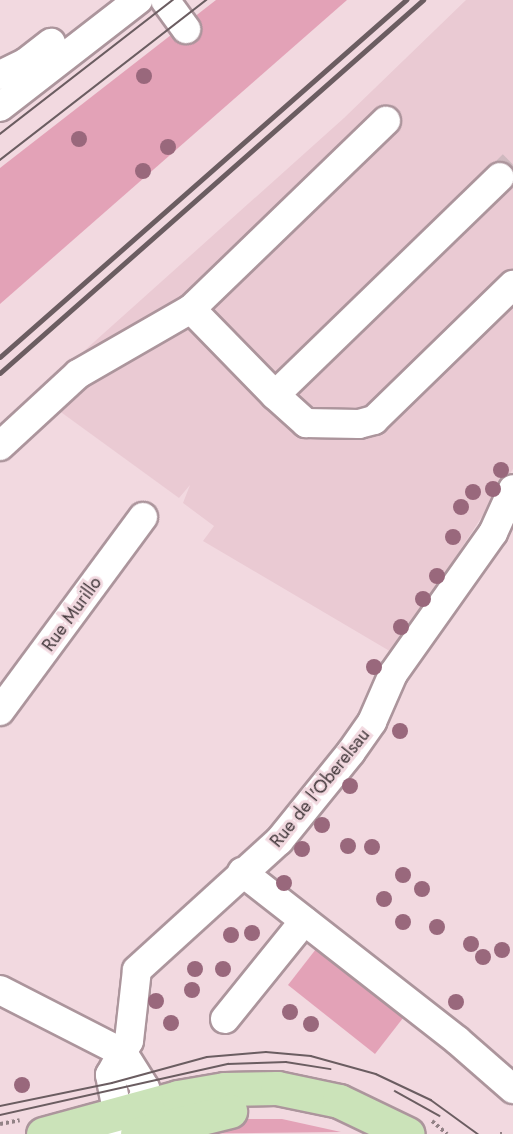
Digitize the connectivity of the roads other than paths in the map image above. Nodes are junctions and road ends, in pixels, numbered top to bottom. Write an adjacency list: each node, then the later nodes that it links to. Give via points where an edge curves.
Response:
1 (165, 0): 3 (street)
2 (122, 2): 4 (street); 5 (street)
3 (186, 29)
4 (0, 75)
5 (0, 107)
6 (386, 122): 9 (street)
7 (500, 177): 10 (street)
8 (513, 285): 10 (street, via 374,420 359,424 306,423)
9 (191, 309): 10 (street); 11 (street, via 78,374)
10 (275, 395)
11 (0, 446)
12 (513, 489): 15 (street, Rue de l'Oberelsau)
13 (513, 512): 15 (street, Rue de l'Oberelsau)
14 (143, 517): 16 (street, Rue Murillo)
15 (493, 533): 17 (street, Rue de l'Oberelsau, via 393,674 367,731 279,841)
16 (0, 711)
17 (242, 872): 18 (street); 21 (street, Rue de l'Oberelsau, via 136,970 129,1041)
18 (304, 921): 20 (street); 22 (street)
19 (0, 990): 21 (street)
20 (225, 1019)
21 (119, 1058): 23 (street, via 144,1088 143,1099)
22 (513, 1089)
23 (127, 1125): 24 (main road, via 178,1097 224,1089 276,1088 339,1101); 25 (main road)
24 (406, 1133)
25 (43, 1134)

